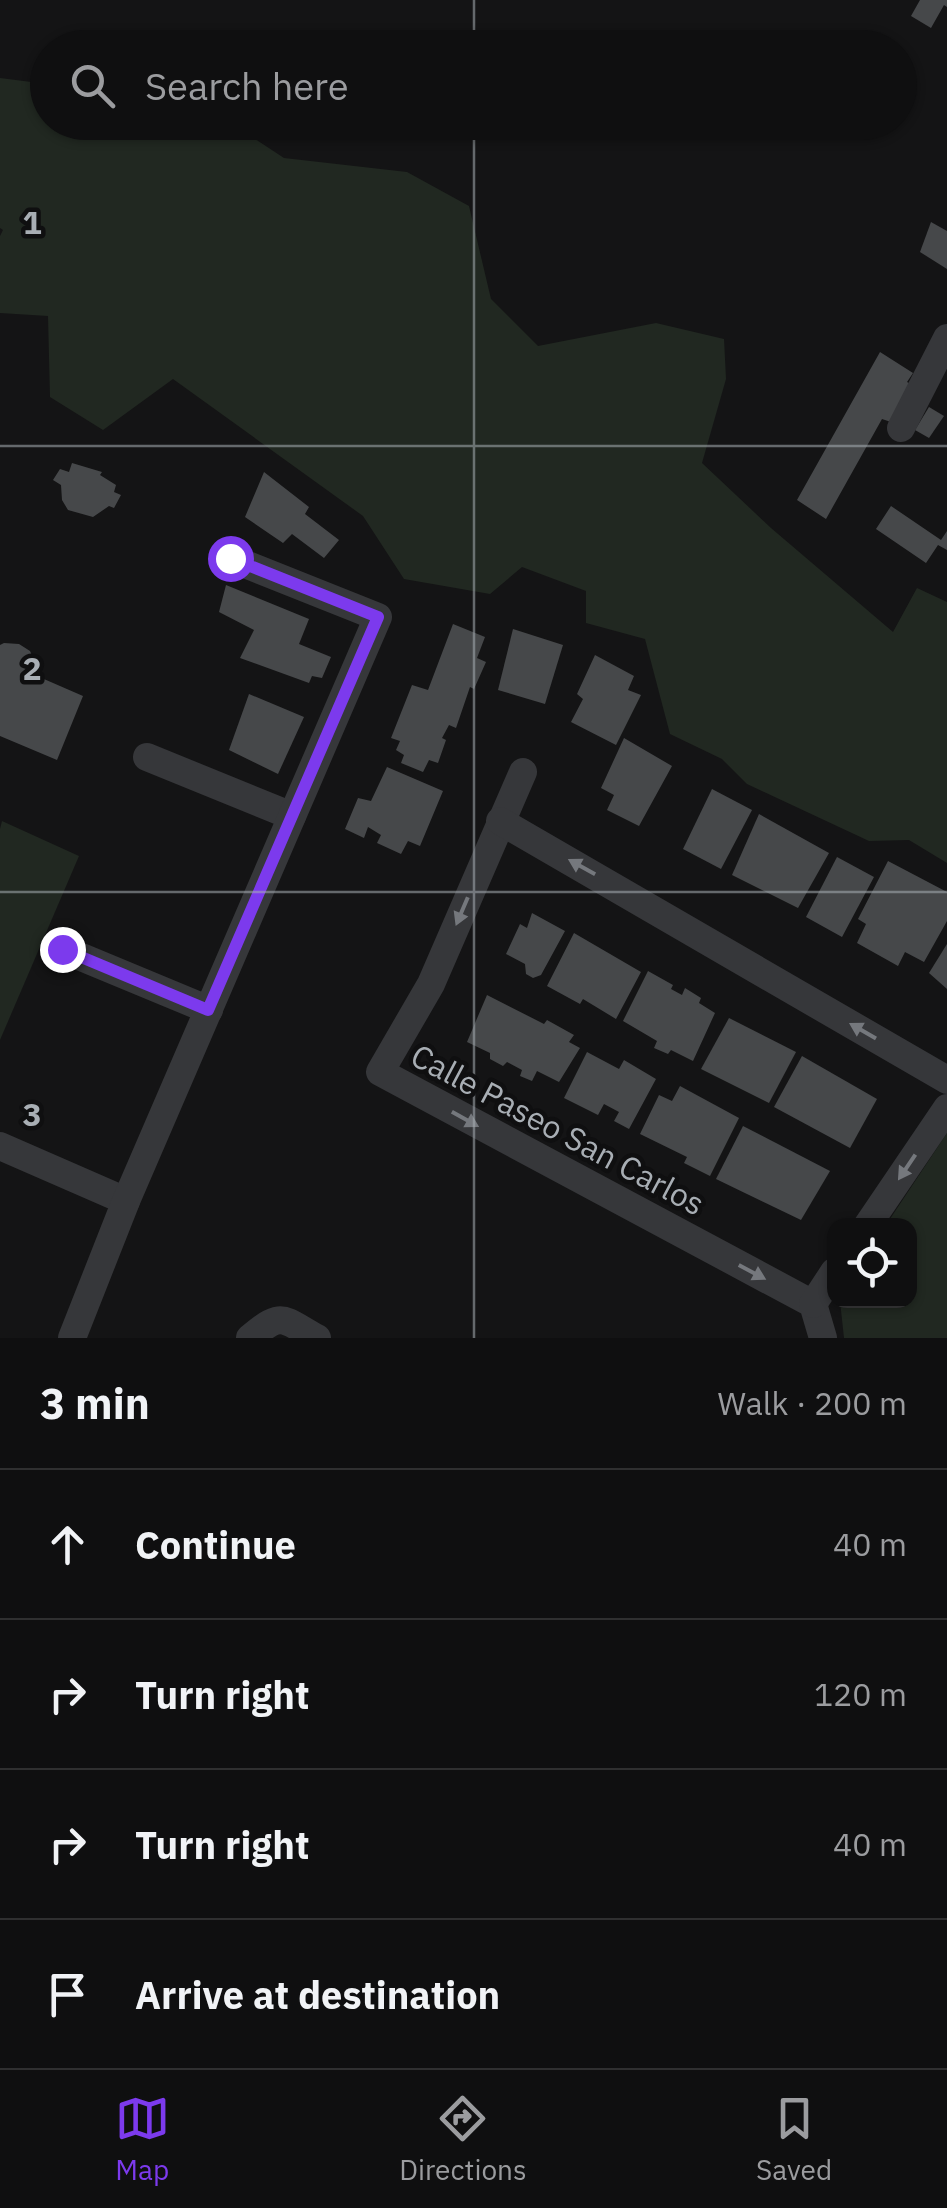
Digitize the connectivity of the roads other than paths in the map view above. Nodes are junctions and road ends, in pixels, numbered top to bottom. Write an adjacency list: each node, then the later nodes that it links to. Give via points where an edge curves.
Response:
1 (947, 338): 2 (street)
2 (901, 428)
3 (230, 558): 6 (street, via 378,617)
4 (146, 757): 6 (street)
5 (523, 772): 7 (street, Calle Paseo San Carlos)
6 (292, 816): 9 (street)
7 (500, 821): 10 (street, one-way to 7); 16 (street, Calle Paseo San Carlos, one-way to 16, via 431,984 380,1072)
8 (62, 949): 9 (street)
9 (208, 1010): 13 (street)
10 (947, 1080)
11 (947, 1108): 14 (street, one-way to 14)
12 (0, 1146): 13 (street)
13 (126, 1201): 17 (street)
14 (871, 1218)
15 (827, 1283): 16 (street)
16 (813, 1304): 20 (street)
17 (72, 1338)
18 (250, 1338): 19 (street, via 281,1318)
19 (317, 1338)
20 (822, 1338)

